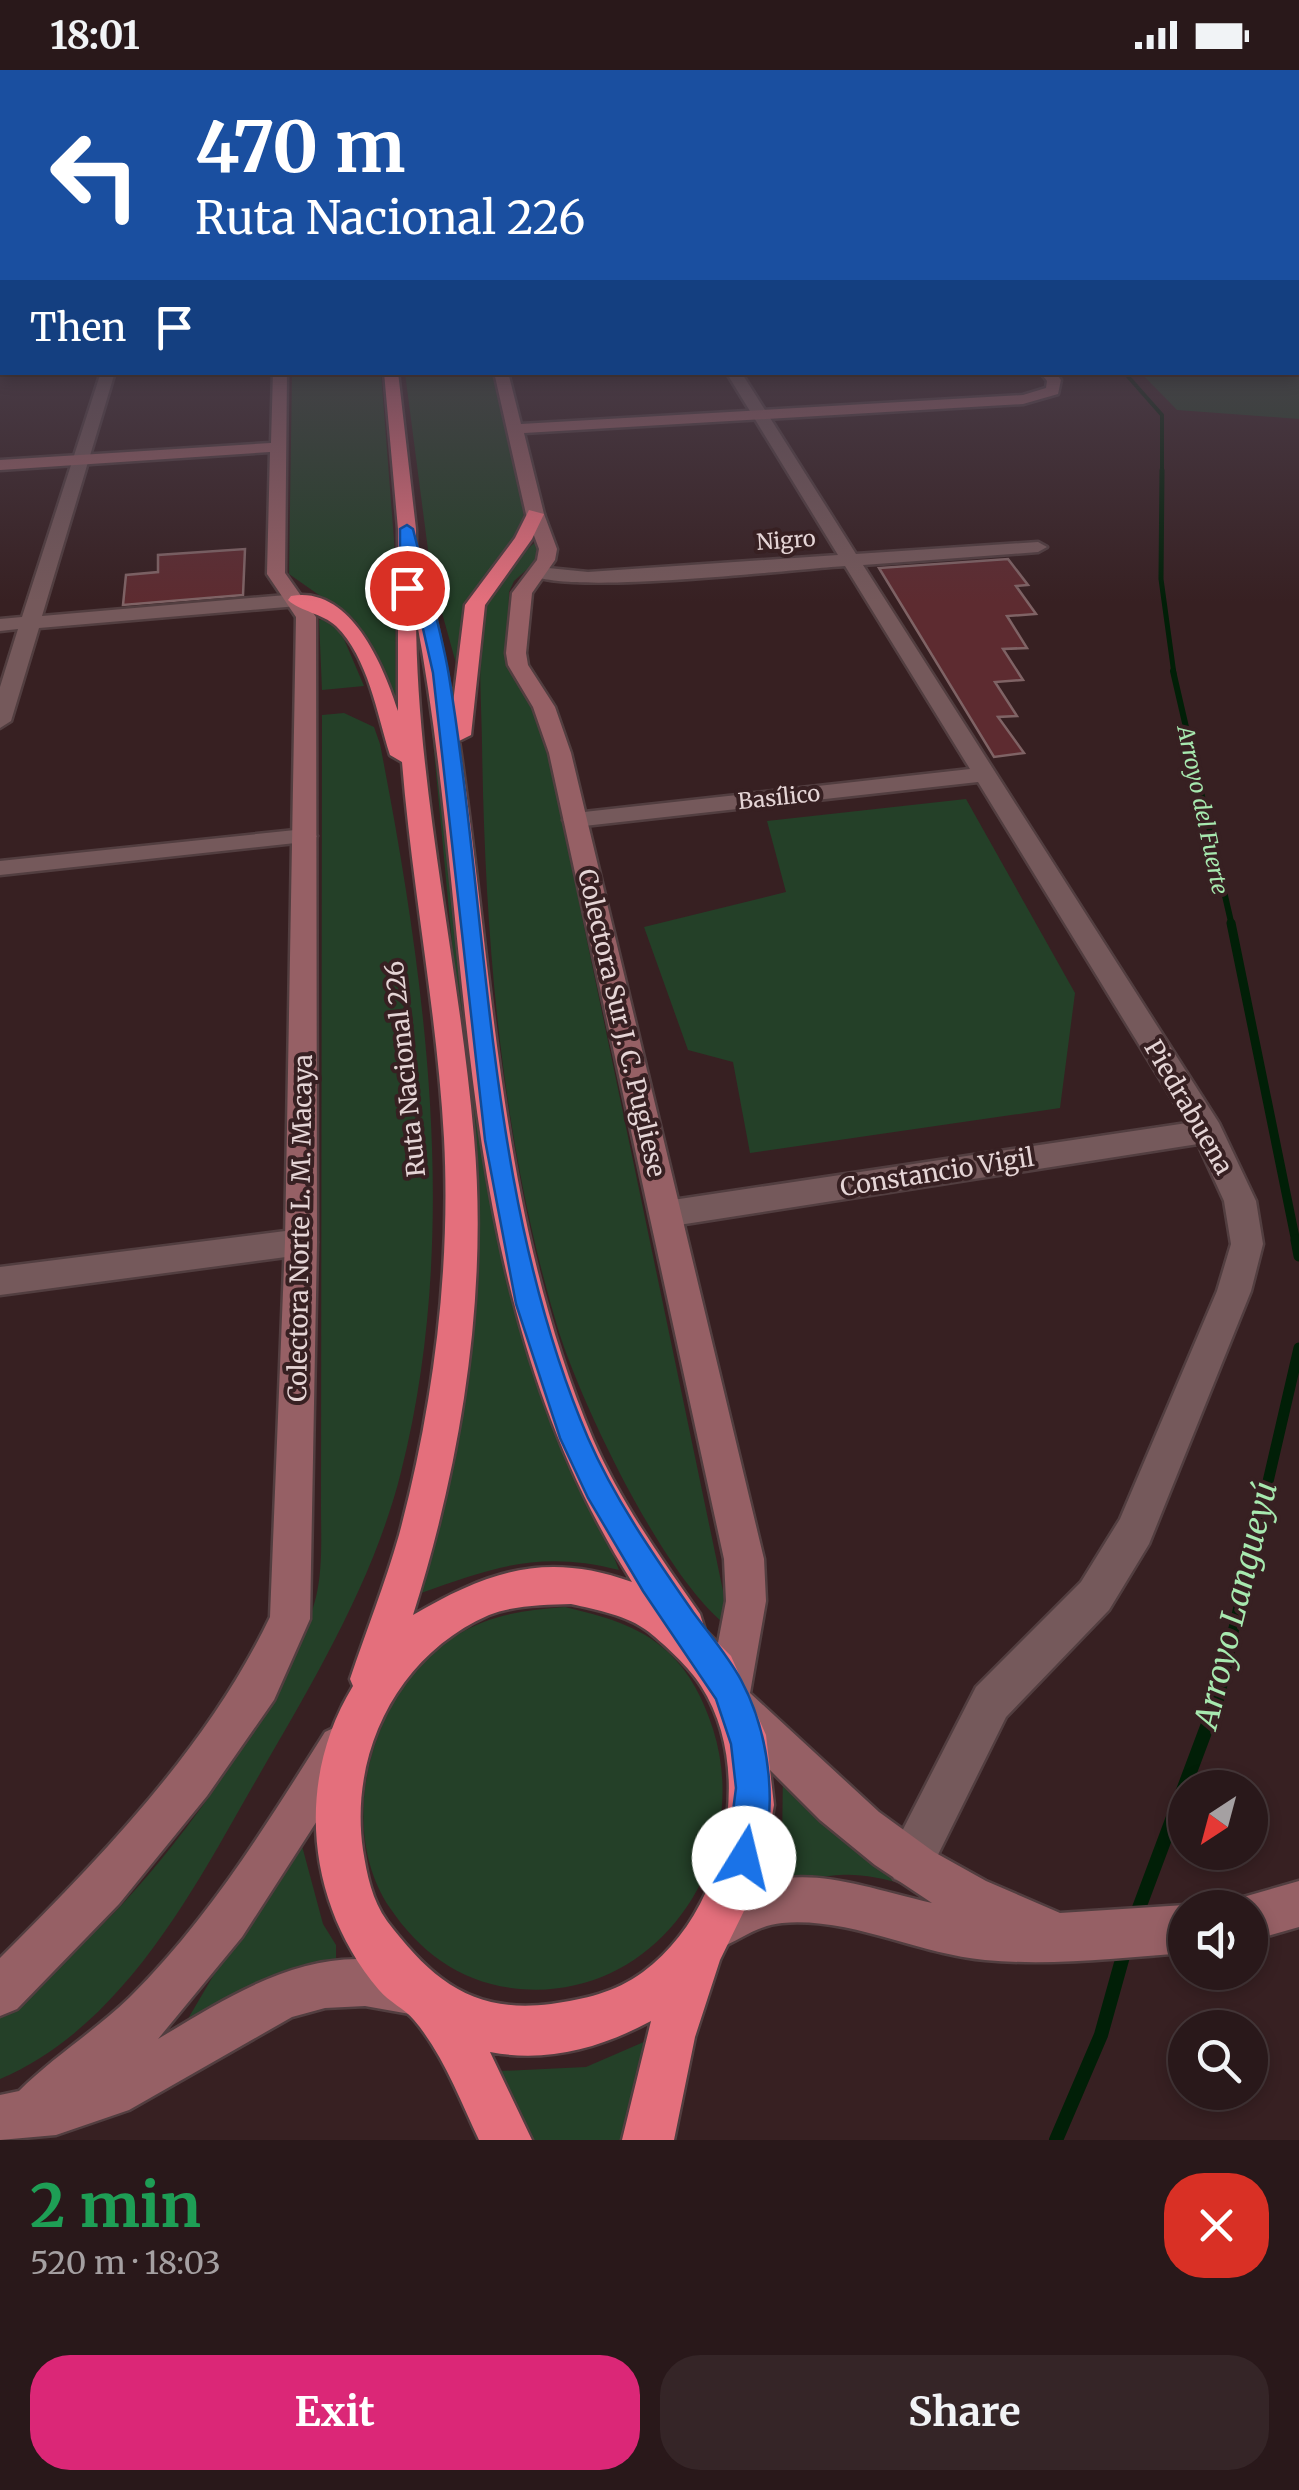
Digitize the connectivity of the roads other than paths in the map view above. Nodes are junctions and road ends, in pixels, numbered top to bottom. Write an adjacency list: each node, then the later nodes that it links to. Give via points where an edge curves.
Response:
1 (98, 409): 10 (street)
2 (280, 409): 9 (street, Colectora Norte L. M. Macaya)
3 (395, 409): 13 (highway, Ruta Nacional 226)
4 (510, 409): 8 (street, Colectora Sur J. C. Pugliese)
5 (754, 409): 7 (street, Piedrabuena)
6 (860, 409): 7 (street)
7 (758, 416): 8 (street); 15 (street, Piedrabuena)
8 (516, 430): 12 (street, Colectora Sur J. C. Pugliese)
9 (280, 446): 10 (street); 17 (street, Colectora Norte L. M. Macaya, via 276,574)
10 (83, 460): 11 (street); 18 (street)
11 (0, 465)
12 (535, 514): 16 (street, Colectora Sur J. C. Pugliese, via 548,549); 22 (highway, via 475,605)
13 (407, 529): 22 (highway, Ruta Nacional 226, via 441,673); 23 (highway, Ruta Nacional 226, via 406,677)
14 (1038, 547): 15 (street, Nigro)
15 (850, 560): 16 (street, Nigro, via 588,578); 21 (street, Piedrabuena)
16 (538, 573): 24 (street, Colectora Sur J. C. Pugliese, via 522,594 516,654 550,720)
17 (298, 600): 18 (street); 23 (highway, via 351,630); 25 (street, Colectora Norte L. M. Macaya, via 306,617)
18 (33, 622): 19 (street); 20 (street)
19 (0, 625)
20 (0, 722)
21 (982, 775): 24 (street, Basílico); 27 (street, Piedrabuena)
22 (454, 798): 31 (highway, Ruta Nacional 226, via 496,1140 541,1346 598,1489)
23 (417, 803): 33 (highway, Ruta Nacional 226, via 460,1138 458,1291 434,1470)
24 (575, 820): 28 (street, Colectora Sur J. C. Pugliese)
25 (305, 836): 26 (street); 29 (street, Colectora Norte L. M. Macaya)
26 (0, 868)
27 (1208, 1131): 28 (street, Constancio Vigil); 34 (street, Piedrabuena, via 1240,1200 1247,1244 1234,1291 1134,1531 1095,1596 991,1702)
28 (666, 1214): 32 (street, Colectora Sur J. C. Pugliese, via 744,1558 746,1600)
29 (300, 1242): 30 (street); 40 (street, Colectora Norte L. M. Macaya, via 293,1597 281,1644 191,1780 103,1888)
30 (0, 1282)
31 (699, 1650): 32 (highway, Ruta Nacional 226); 33 (highway, Ruta Nacional 226, via 662,1617 618,1596 571,1585 522,1587 474,1601 430,1626 392,1663)
32 (731, 1697): 34 (street); 38 (highway, Ruta Nacional 226, via 747,1744 750,1835 738,1881)
33 (357, 1718): 41 (highway, Ruta Nacional 226, via 339,1772 339,1867 371,1942); 42 (street, via 186,1970 121,2040)
34 (910, 1863): 39 (street)
35 (1299, 1904): 36 (street)
36 (1268, 1912)
37 (1168, 1930): 39 (street)
38 (710, 1936): 39 (street, via 734,1912 813,1899 949,1933); 41 (highway, Ruta Nacional 226, via 666,1983 623,2012 575,2028 525,2032 476,2024); 44 (highway, Ruta Nacional 226, via 684,1987)
39 (1060, 1937)
40 (0, 1992)
41 (422, 1997): 42 (street, via 377,1980 279,1997 111,2092); 43 (highway, Ruta Nacional 226, via 463,2050)
42 (16, 2117)
43 (506, 2140)
44 (648, 2140)

